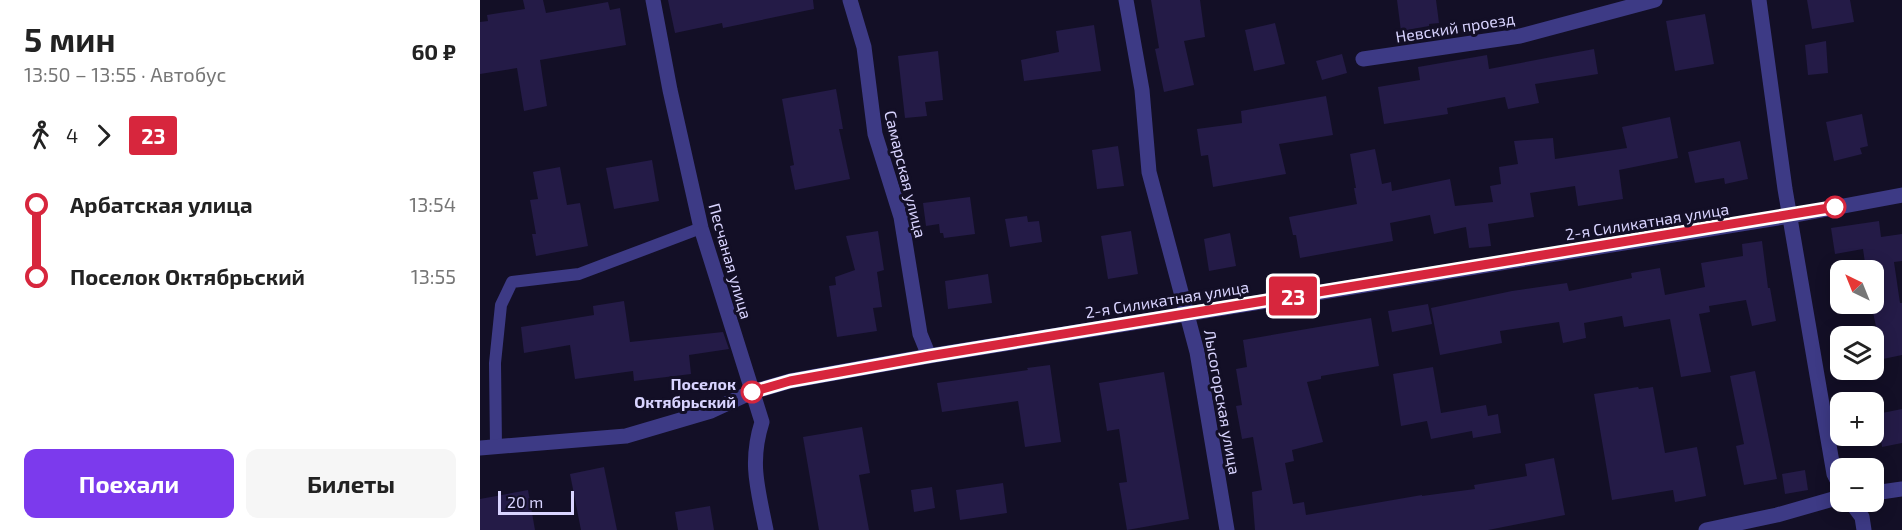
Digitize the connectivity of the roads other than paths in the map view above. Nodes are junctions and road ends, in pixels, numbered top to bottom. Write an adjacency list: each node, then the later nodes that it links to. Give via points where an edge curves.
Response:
1 (653, 0): 9 (street, Песчаная улица)
2 (850, 0): 11 (street, Самарская улица, via 864,47 874,134 901,217 920,334)
3 (1126, 0): 10 (street, Лысогорская улица, via 1142,90 1149,172)
4 (1655, 0): 6 (street, Невский проезд, via 1520,36)
5 (1759, 0): 8 (street)
6 (1364, 59)
7 (1902, 195): 8 (street, 2-я Силикатная улица)
8 (1790, 216): 10 (street, 2-я Силикатная улица); 15 (street)
9 (701, 228): 12 (street, Песчаная улица); 13 (lane, via 579,274 512,282 501,305 495,363)
10 (1187, 313): 11 (street, 2-я Силикатная улица); 21 (street, Лысогорская улица)
11 (929, 356): 12 (street, 2-я Силикатная улица, via 790,381)
12 (752, 392): 13 (street, 2-я Силикатная улица, via 711,411 626,436); 20 (street, Песчаная улица, via 762,422 754,465)
13 (496, 447): 14 (street, 2-я Силикатная улица)
14 (480, 448)
15 (1831, 458)
16 (1902, 489): 17 (street)
17 (1884, 492)
18 (1830, 500): 22 (street)
19 (1858, 512): 23 (street)
20 (766, 530)
21 (1227, 530)
22 (1707, 530)
23 (1864, 530)

